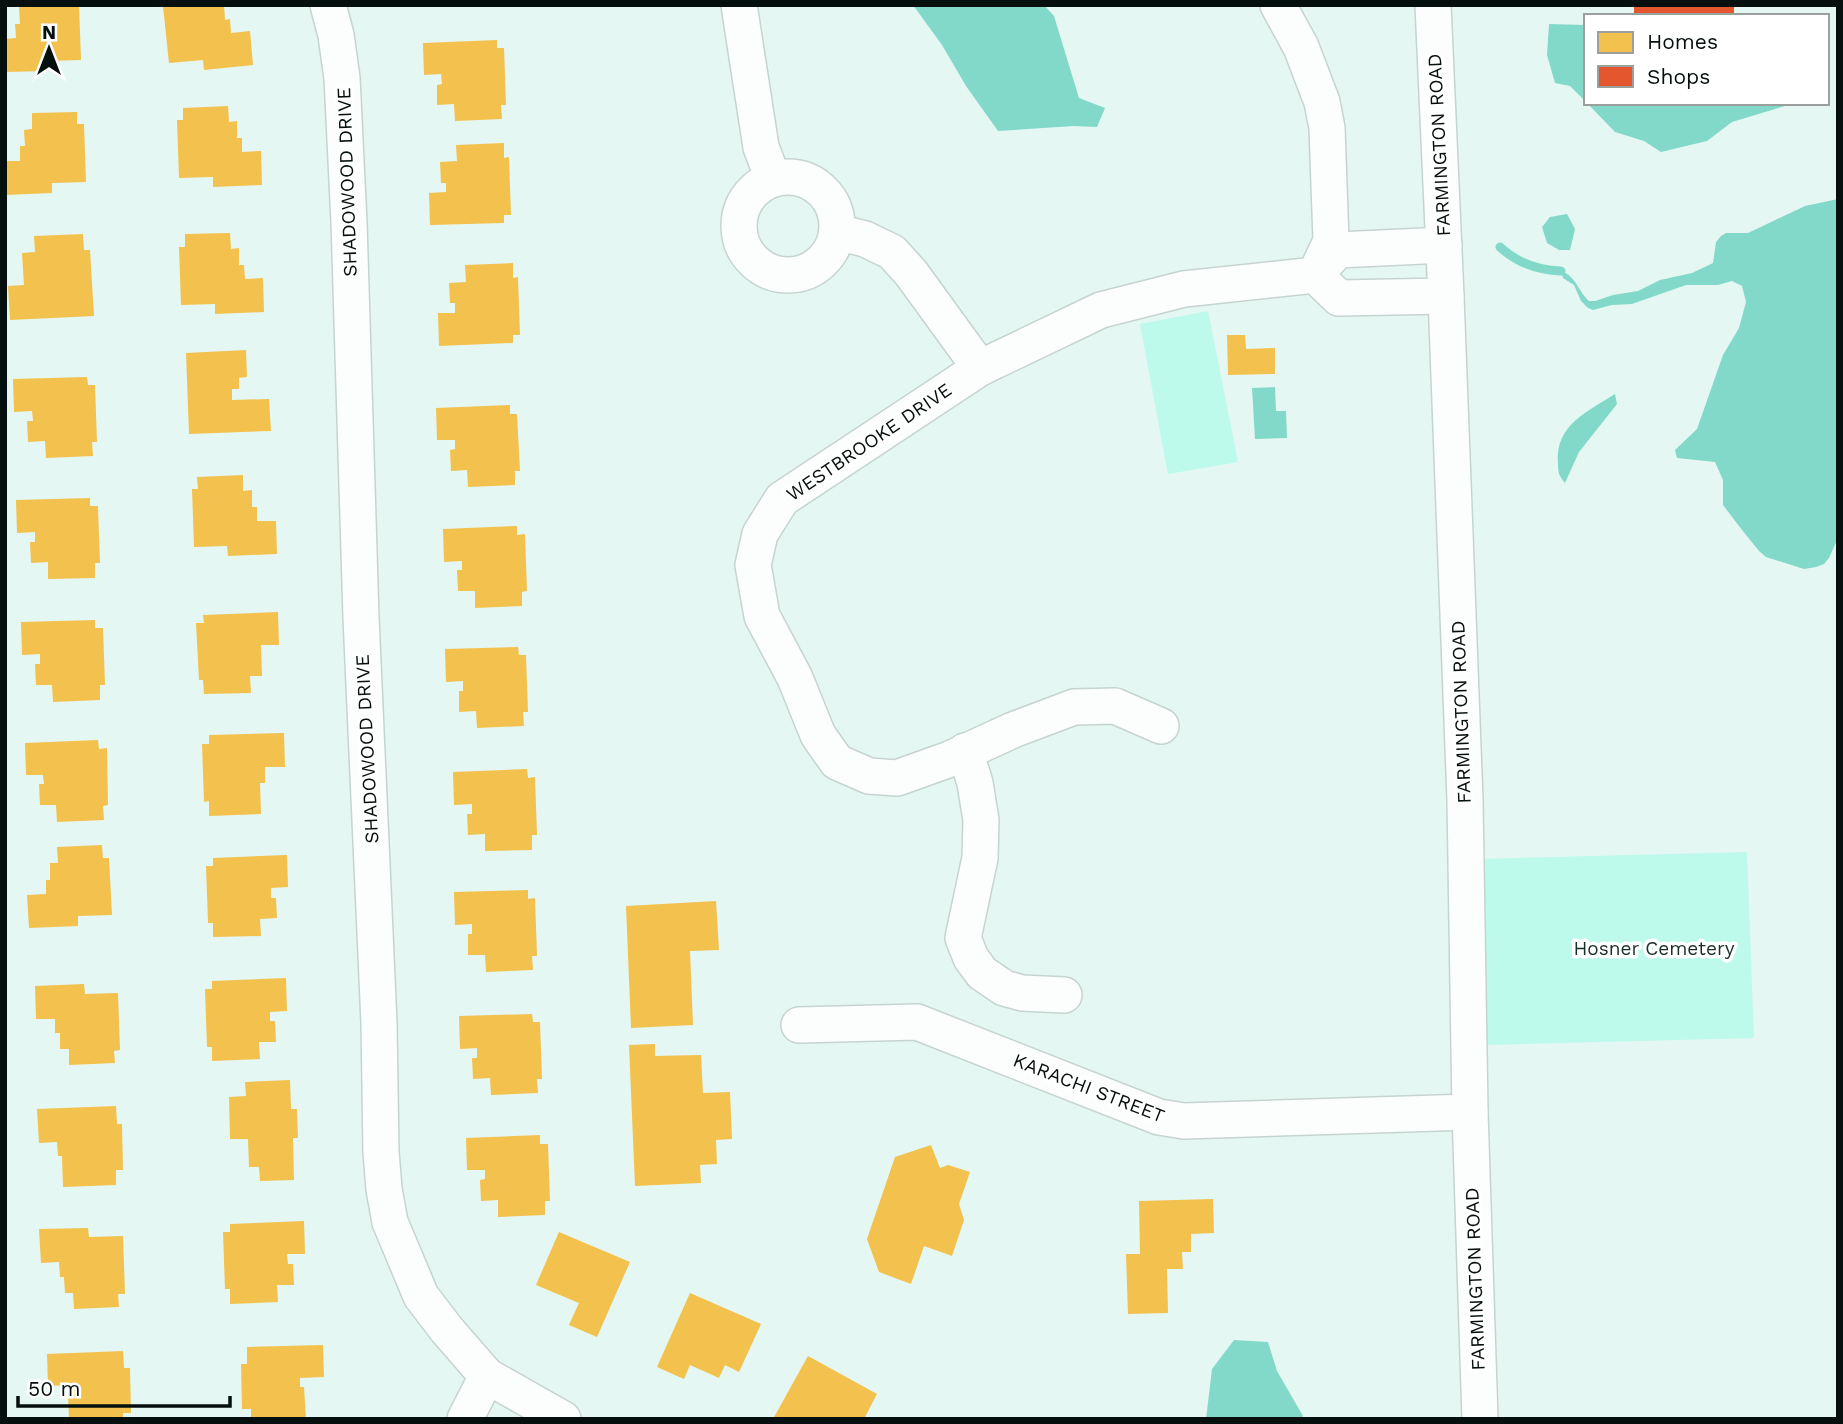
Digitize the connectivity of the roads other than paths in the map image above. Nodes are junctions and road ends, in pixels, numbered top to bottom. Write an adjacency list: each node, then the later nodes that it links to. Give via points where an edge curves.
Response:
1 (328, 5): 16 (street, SHADOWOOD DRIVE, via 342,78 349,222 384,1189 390,1222 421,1296)
2 (738, 5): 5 (street, via 761,147)
3 (1278, 5): 8 (street, via 1301,47 1328,128 1331,241)
4 (1433, 5): 7 (street, FARMINGTON ROAD)
5 (773, 179): 6 (street, via 797,178 819,188 830,201); 6 (street, via 747,198 741,213 739,229 751,258 779,274 794,274 823,260)
6 (837, 232): 10 (street, via 892,252)
7 (1444, 245): 8 (street, via 1338,250); 9 (street, FARMINGTON ROAD)
8 (1315, 275): 9 (street, via 1339,298); 10 (street, WESTBROOKE DRIVE, via 1184,289 1101,310)
9 (1446, 296): 15 (street, FARMINGTON ROAD, via 1465,800)
10 (980, 368): 12 (street, WESTBROOKE DRIVE, via 782,499 760,534 753,565 762,616 818,734 837,762 869,776 897,778)
11 (1161, 726): 12 (street, WESTBROOKE DRIVE, via 1115,706 1074,707)
12 (965, 751): 13 (street, via 981,820 980,858 963,938 971,958 982,974 1004,988)
13 (1064, 995)
14 (799, 1025): 15 (street, KARACHI STREET, via 916,1021 1159,1117 1184,1121)
15 (1470, 1112): 19 (street, FARMINGTON ROAD)
16 (488, 1376): 17 (street); 18 (street, SHADOWOOD DRIVE)
17 (465, 1419)
18 (563, 1419)
19 (1480, 1419)

